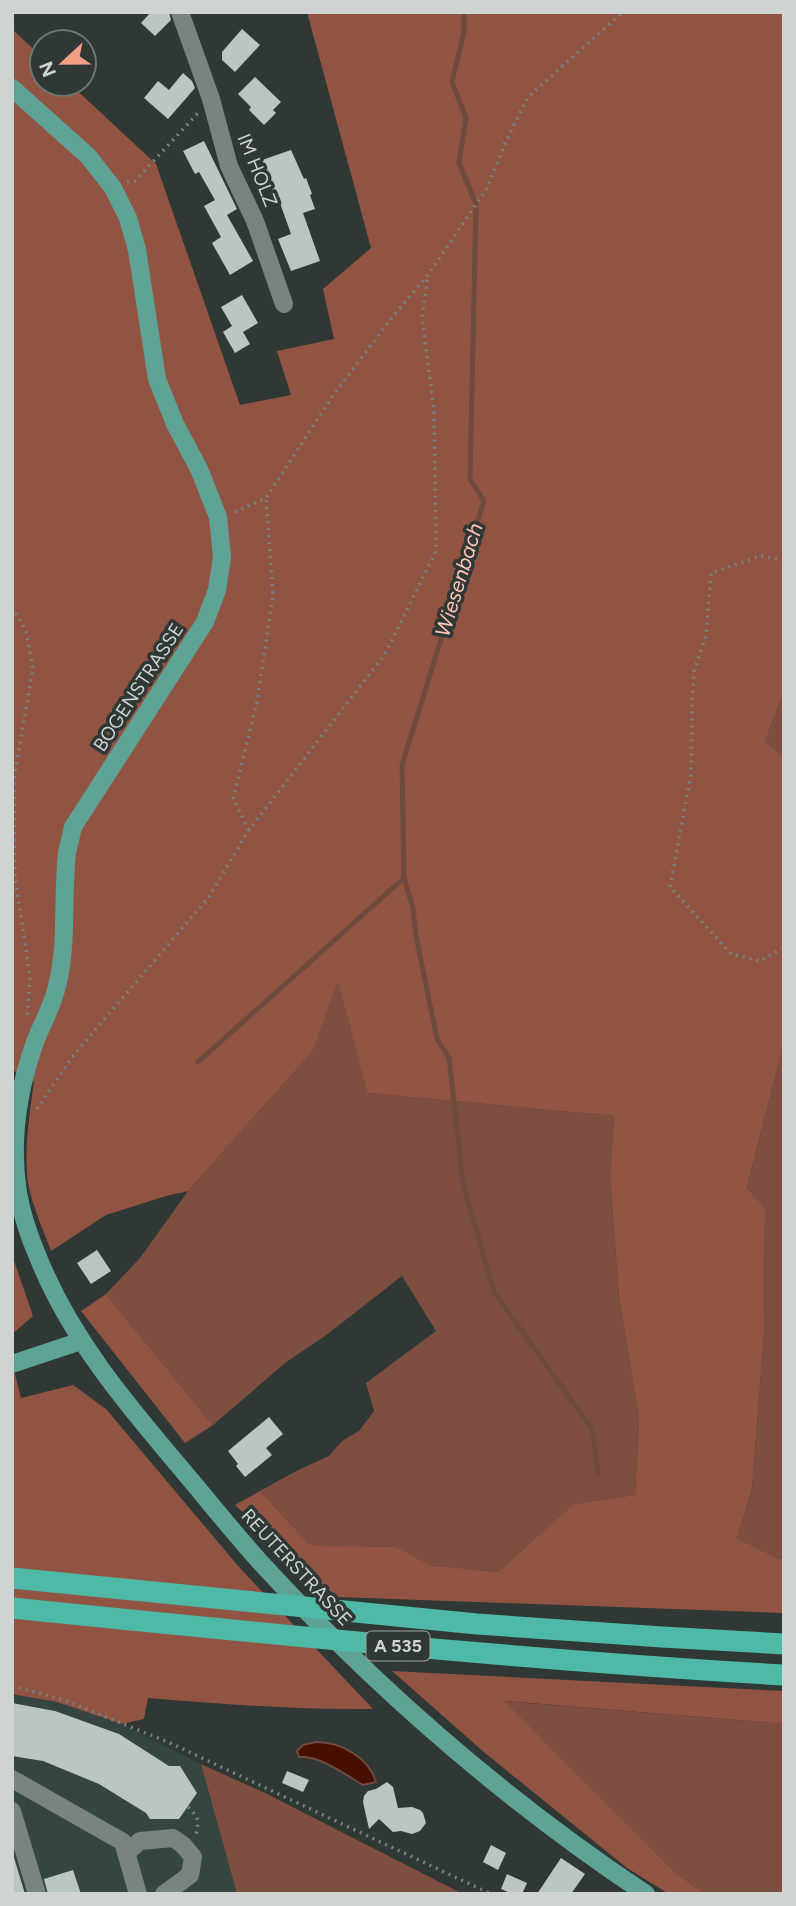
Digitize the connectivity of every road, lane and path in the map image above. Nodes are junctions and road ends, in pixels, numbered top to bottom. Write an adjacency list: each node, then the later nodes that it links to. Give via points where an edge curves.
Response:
1 (180, 12): 4 (street, IM HOLZ)
2 (623, 12): 6 (path, via 528,97 487,188)
3 (12, 88): 14 (main road, BOGENSTRASSE, via 88,156 113,188 128,218 157,379 218,517 222,557 217,590 205,622 73,827 57,988)
4 (211, 99): 5 (path); 7 (street, IM HOLZ, via 229,166 255,221)
5 (135, 181)
6 (428, 275): 8 (path, via 334,394); 12 (path, via 422,317 435,410 436,551 385,654)
7 (284, 304)
8 (266, 498): 9 (path); 12 (path, via 273,595 257,702 233,799)
9 (234, 513)
10 (784, 560): 13 (path, via 760,556 711,573 706,636 694,671 691,774 670,887 731,954 759,961)
11 (12, 607): 14 (path, via 26,631 33,669 14,792 15,876 30,977 26,1015)
12 (249, 830): 15 (path, via 208,898 72,1057)
13 (784, 948)
14 (36, 1041): 16 (main road, BOGENSTRASSE, via 17,1122 18,1192 51,1291)
15 (34, 1114)
16 (81, 1341): 17 (main road); 30 (main road, REUTERSTRASSE, via 122,1398 261,1563 380,1683 547,1823)
17 (12, 1364)
18 (12, 1578): 20 (highway, A 535, via 477,1624)
19 (12, 1608): 21 (highway, A 535, via 481,1654)
20 (784, 1644)
21 (784, 1675)
22 (12, 1686): 29 (path, via 64,1700 168,1742)
23 (12, 1779): 25 (street, via 123,1842)
24 (12, 1811): 26 (street)
25 (126, 1853): 27 (street); 28 (street, via 140,1840 173,1838 183,1845 193,1857 190,1875)
26 (37, 1894)
27 (138, 1894)
28 (164, 1894)
29 (491, 1894)
30 (646, 1894)

